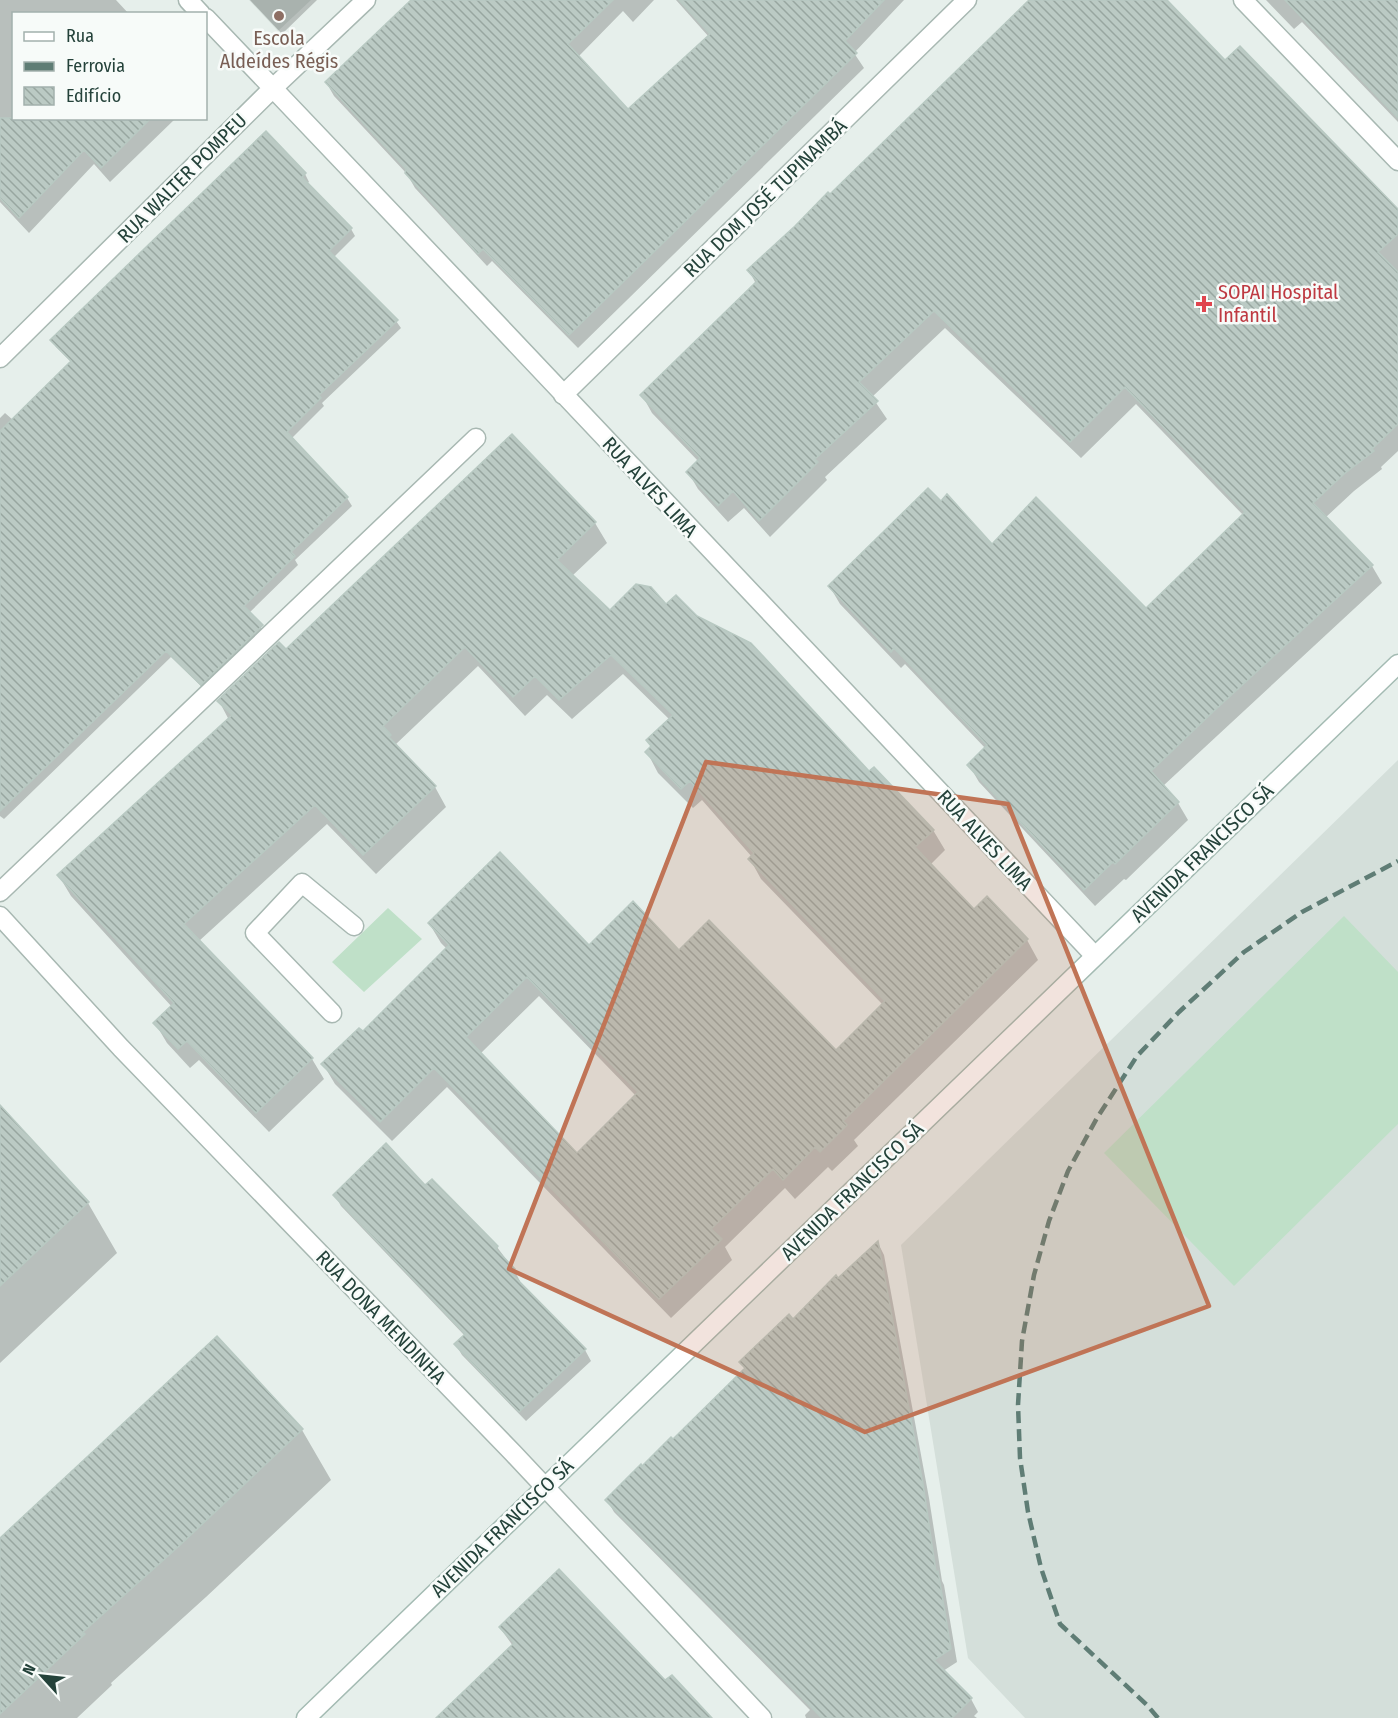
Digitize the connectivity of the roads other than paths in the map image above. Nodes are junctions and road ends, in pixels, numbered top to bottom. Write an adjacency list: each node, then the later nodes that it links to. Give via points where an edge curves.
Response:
1 (188, 0): 5 (street)
2 (366, 0): 7 (street, RUA WALTER POMPEU)
3 (968, 0): 10 (street, RUA DOM JOSÉ TUPINAMBÁ)
4 (1243, 0): 8 (street)
5 (199, 12)
6 (207, 19): 7 (street, RUA ALVES LIMA)
7 (273, 88): 9 (street, RUA WALTER POMPEU); 10 (street, RUA ALVES LIMA)
8 (1398, 161)
9 (0, 358)
10 (563, 395): 16 (street, RUA ALVES LIMA)
11 (476, 438): 13 (street)
12 (1398, 664): 16 (street, AVENIDA FRANCISCO SÁ)
13 (0, 892)
14 (0, 916): 18 (street, RUA DONA MENDINHA, via 121,1048)
15 (354, 926): 17 (street, via 302,883 255,933)
16 (1095, 956): 18 (street, AVENIDA FRANCISCO SÁ)
17 (332, 1013)
18 (544, 1488): 19 (street, AVENIDA FRANCISCO SÁ); 20 (street, RUA DONA MENDINHA)
19 (306, 1718)
20 (762, 1718)

